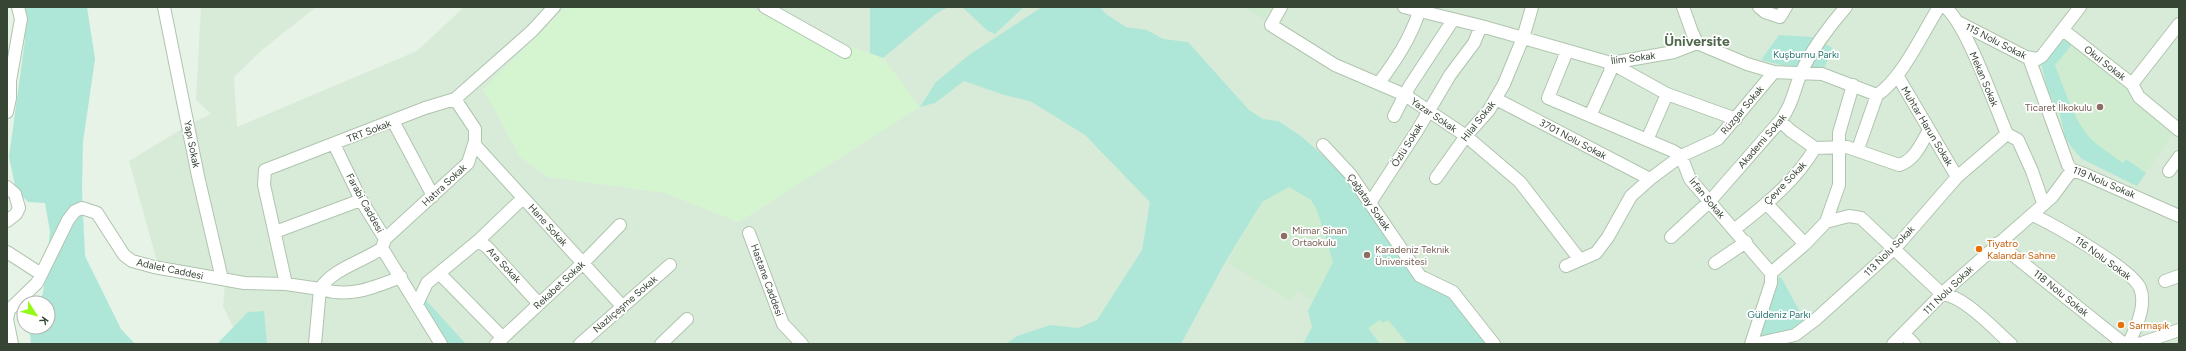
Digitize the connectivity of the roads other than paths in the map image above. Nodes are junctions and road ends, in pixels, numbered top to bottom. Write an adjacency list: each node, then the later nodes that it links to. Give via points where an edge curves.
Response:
1 (18, 7): 39 (street, via 21,19)
2 (164, 7): 97 (street, Yapı Sokak)
3 (554, 7): 36 (street, TRT Sokak, via 532,31)
4 (765, 7): 24 (street)
5 (1282, 7): 30 (street, Yazar Sokak, via 1271,25 1335,65)
6 (1404, 7): 15 (street, İlim Sokak)
7 (1532, 7): 21 (street, Hilal Sokak)
8 (1684, 7): 22 (street)
9 (1759, 7): 10 (street, via 1780,17)
10 (1786, 7)
11 (1846, 7): 28 (street, Akademi Sokak)
12 (1940, 7): 29 (street)
13 (1945, 7): 17 (street, Mekan Sokak, via 1952,12)
14 (2080, 7): 20 (street, 115 Nolu Sokak)
15 (1419, 12): 16 (street, İlim Sokak); 30 (street, via 1412,34 1403,50)
16 (1453, 20): 19 (street, İlim Sokak); 34 (street)
17 (1958, 22): 25 (street, 115 Nolu Sokak); 47 (street, Mekan Sokak)
18 (2179, 24): 31 (street)
19 (1480, 26): 21 (street, İlim Sokak); 38 (street, Özlü Sokak, via 1474,43)
20 (2063, 30): 25 (street, 115 Nolu Sokak, via 2042,56 2037,59); 31 (street, Okul Sokak)
21 (1524, 38): 23 (street, İlim Sokak); 37 (street, Hilal Sokak)
22 (1697, 43): 26 (street, İlim Sokak, via 1674,52); 27 (street, via 1747,64)
23 (1566, 51): 26 (street, İlim Sokak); 41 (street, via 1548,98)
24 (845, 52)
25 (2029, 58): 58 (street, 119 Nolu Sokak)
26 (1611, 62): 33 (street); 41 (street, via 1610,72)
27 (1774, 72): 28 (street); 42 (street, Rüzgar Sokak)
28 (1801, 74): 32 (street, via 1822,74); 44 (street, Akademi Sokak, via 1789,109)
29 (1897, 75): 35 (street, via 1885,90); 45 (street, Muhtar Harun Sokak)
30 (1379, 83): 34 (street, Yazar Sokak)
31 (2132, 84): 46 (street, Okul Sokak, via 2139,97)
32 (1853, 85): 35 (street); 53 (street)
33 (1667, 94): 42 (street); 49 (street)
34 (1405, 95): 38 (street, Yazar Sokak); 40 (street)
35 (1877, 95): 55 (street)
36 (455, 99): 43 (street, TRT Sokak); 51 (street, Hatıra Sokak, via 475,129)
37 (1496, 99): 48 (street, Hilal Sokak); 62 (street, 3701 Nolu Sokak)
38 (1427, 111): 48 (street, Yazar Sokak); 68 (street, Özlü Sokak, via 1417,131)
39 (7, 112)
40 (1394, 116)
41 (1590, 116): 49 (street)
42 (1736, 119): 56 (street, Rüzgar Sokak, via 1718,139)
43 (393, 121): 50 (street, TRT Sokak); 64 (street)
44 (1780, 121): 54 (street); 67 (street, Akademi Sokak)
45 (1928, 130): 55 (street, via 1916,152 1907,162 1899,165); 60 (street, Muhtar Harun Sokak)
46 (2179, 130)
47 (2007, 134): 60 (street, 113 Nolu Sokak); 70 (street, via 2018,140)
48 (1466, 136): 61 (street, Hilal Sokak); 87 (street, Yazar Sokak, via 1520,182)
49 (1647, 140): 56 (street)
50 (334, 144): 66 (street, Farabi Caddesi); 77 (street, TRT Sokak, via 265,170 264,185)
51 (475, 145): 64 (street, Hatıra Sokak, via 468,163); 65 (street, Hane Sokak)
52 (1323, 146): 68 (street, Çağatay Sokak, via 1350,174)
53 (1837, 146): 54 (street); 55 (street); 74 (street, via 1839,185)
54 (1815, 148): 69 (street, Çevre Sokak, via 1804,166)
55 (1858, 149)
56 (1681, 156): 62 (street, Rüzgar Sokak); 67 (street, İrfan Sokak, via 1690,179)
57 (2179, 157): 59 (street)
58 (2072, 170): 70 (street, 111 Nolu Sokak, via 2052,197); 72 (street, 119 Nolu Sokak)
59 (2169, 171)
60 (1957, 177): 85 (street, 113 Nolu Sokak)
61 (1436, 178)
62 (1650, 179): 87 (street, Rüzgar Sokak, via 1631,196 1596,253)
63 (7, 188): 73 (street, via 15,194 18,208 16,214)
64 (433, 196): 82 (street, Hatıra Sokak)
65 (523, 198): 80 (street); 88 (street, Hane Sokak)
66 (361, 200): 77 (street); 82 (street, Farabi Caddesi)
67 (1710, 201): 76 (street, İrfan Sokak); 79 (street, Akademi Sokak)
68 (1370, 203): 116 (street, Çağatay Sokak, via 1420,276 1453,292)
69 (1766, 203): 76 (street, Çevre Sokak); 84 (street)
70 (2043, 203): 71 (street, 111 Nolu Sokak)
71 (2033, 215): 83 (street, 111 Nolu Sokak); 123 (street, 116 Nolu Sokak, via 2076,238 2116,265 2139,286 2140,316)
72 (2179, 216)
73 (7, 221)
74 (1826, 222): 84 (street); 85 (street, via 1849,216 1861,218)
75 (620, 225): 88 (street, Rekabet Sokak)
76 (1735, 229): 81 (street, İrfan Sokak)
77 (275, 232): 99 (street, TRT Sokak)
78 (749, 233): 115 (street, Hastane Caddesi, via 783,324)
79 (1671, 237)
80 (478, 241): 92 (street, Ara Sokak); 103 (street, Ara Sokak, via 487,247)
81 (1746, 242): 89 (street); 93 (street, İrfan Sokak)
82 (384, 243): 96 (street, Farabi Caddesi); 100 (street, via 324,283)
83 (1998, 243): 101 (street, 111 Nolu Sokak); 122 (street, 118 Nolu Sokak)
84 (1805, 244): 93 (street)
85 (1893, 249): 101 (street); 118 (street, 113 Nolu Sokak, via 1815,320 1795,334)
86 (7, 252): 94 (street)
87 (1580, 260): 91 (street, Rüzgar Sokak)
88 (583, 263): 103 (street, Rekabet Sokak); 104 (street, Hane Sokak)
89 (1715, 263)
90 (670, 265): 104 (street, Nazlıçeşme Sokak)
91 (1566, 266)
92 (438, 273): 102 (street, Ara Sokak, via 427,283); 109 (street)
93 (1771, 273): 117 (street, via 1771,283)
94 (41, 274): 97 (street, Adalet Caddesi, via 68,220 82,208 97,213 124,255 132,261); 105 (street, Adalet Caddesi, via 37,284 9,310)
95 (2179, 276): 98 (street)
96 (401, 277): 100 (street, Adalet Caddesi, via 350,294 335,294); 102 (street, Farabi Caddesi)
97 (222, 280): 99 (street, Adalet Caddesi)
98 (2165, 280)
99 (286, 284): 100 (street, Adalet Caddesi)
100 (320, 289): 110 (street)
101 (1942, 294): 108 (street, 111 Nolu Sokak); 121 (street, via 1964,304)
102 (417, 304): 112 (street, Farabi Caddesi)
103 (539, 304): 109 (street, Rekabet Sokak)
104 (622, 306): 113 (street, Nazlıçeşme Sokak)
105 (7, 319): 111 (street)
106 (687, 319): 114 (street)
107 (2179, 330): 124 (street)
108 (1904, 334): 119 (street, 111 Nolu Sokak); 120 (street)
109 (499, 341)
110 (318, 342)
111 (12, 344)
112 (441, 344)
113 (580, 344)
114 (661, 344)
115 (802, 344)
116 (1494, 344)
117 (1751, 344)
118 (1755, 344)
119 (1893, 344)
120 (1914, 344)
121 (2011, 344)
122 (2124, 344)
123 (2128, 344)
124 (2139, 344)

